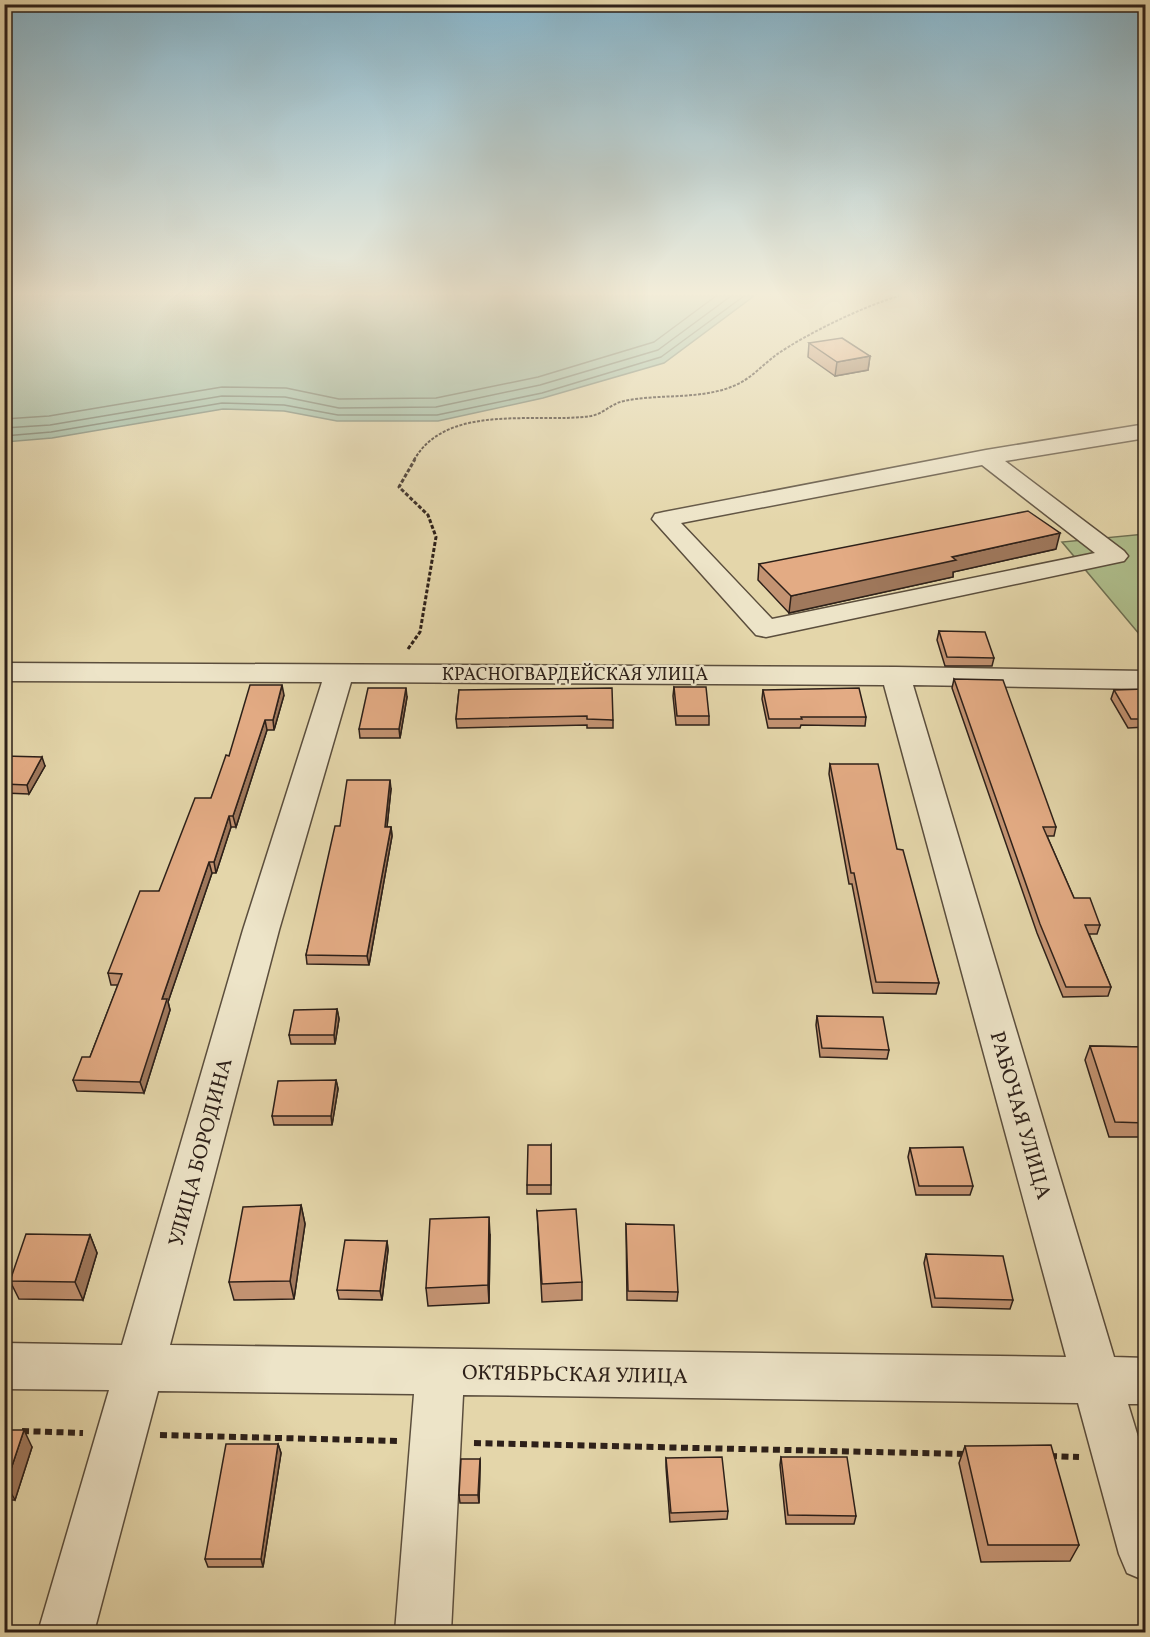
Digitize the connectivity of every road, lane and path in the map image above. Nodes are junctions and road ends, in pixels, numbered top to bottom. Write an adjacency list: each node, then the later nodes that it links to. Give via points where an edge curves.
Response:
1 (754, 372): 6 (path, via 740,383 700,394 622,402 593,416 490,418 442,434 422,448 399,487 429,515 436,537 420,632)
2 (1146, 430): 3 (street)
3 (986, 457): 3 (street, via 687,514 664,519 766,629 1115,556)
4 (4, 672): 5 (street, КРАСНОГВАРДЕЙСКАЯ УЛИЦА)
5 (339, 673): 6 (street, КРАСНОГВАРДЕЙСКАЯ УЛИЦА); 10 (street, УЛИЦА БОРОДИНА, via 261,930)
6 (390, 674): 7 (street, КРАСНОГВАРДЕЙСКАЯ УЛИЦА)
7 (896, 676): 8 (street, КРАСНОГВАРДЕЙСКАЯ УЛИЦА); 12 (street, РАБОЧАЯ УЛИЦА)
8 (1146, 680)
9 (4, 1366): 10 (street, ОКТЯБРЬСКАЯ УЛИЦА)
10 (139, 1370): 11 (street, ОКТЯБРЬСКАЯ УЛИЦА); 15 (street, УЛИЦА БОРОДИНА)
11 (440, 1373): 12 (street, ОКТЯБРЬСКАЯ УЛИЦА); 16 (street)
12 (1096, 1381): 13 (street, ОКТЯБРЬСКАЯ УЛИЦА); 19 (street, РАБОЧАЯ УЛИЦА)
13 (1146, 1382)
14 (16, 1431): 15 (path)
15 (121, 1434): 16 (path); 21 (street, УЛИЦА БОРОДИНА)
16 (435, 1442): 17 (path); 22 (street)
17 (974, 1455)
18 (1046, 1456): 19 (path)
19 (1118, 1458): 20 (street, РАБОЧАЯ УЛИЦА)
20 (1146, 1554)
21 (66, 1632)
22 (423, 1632)

